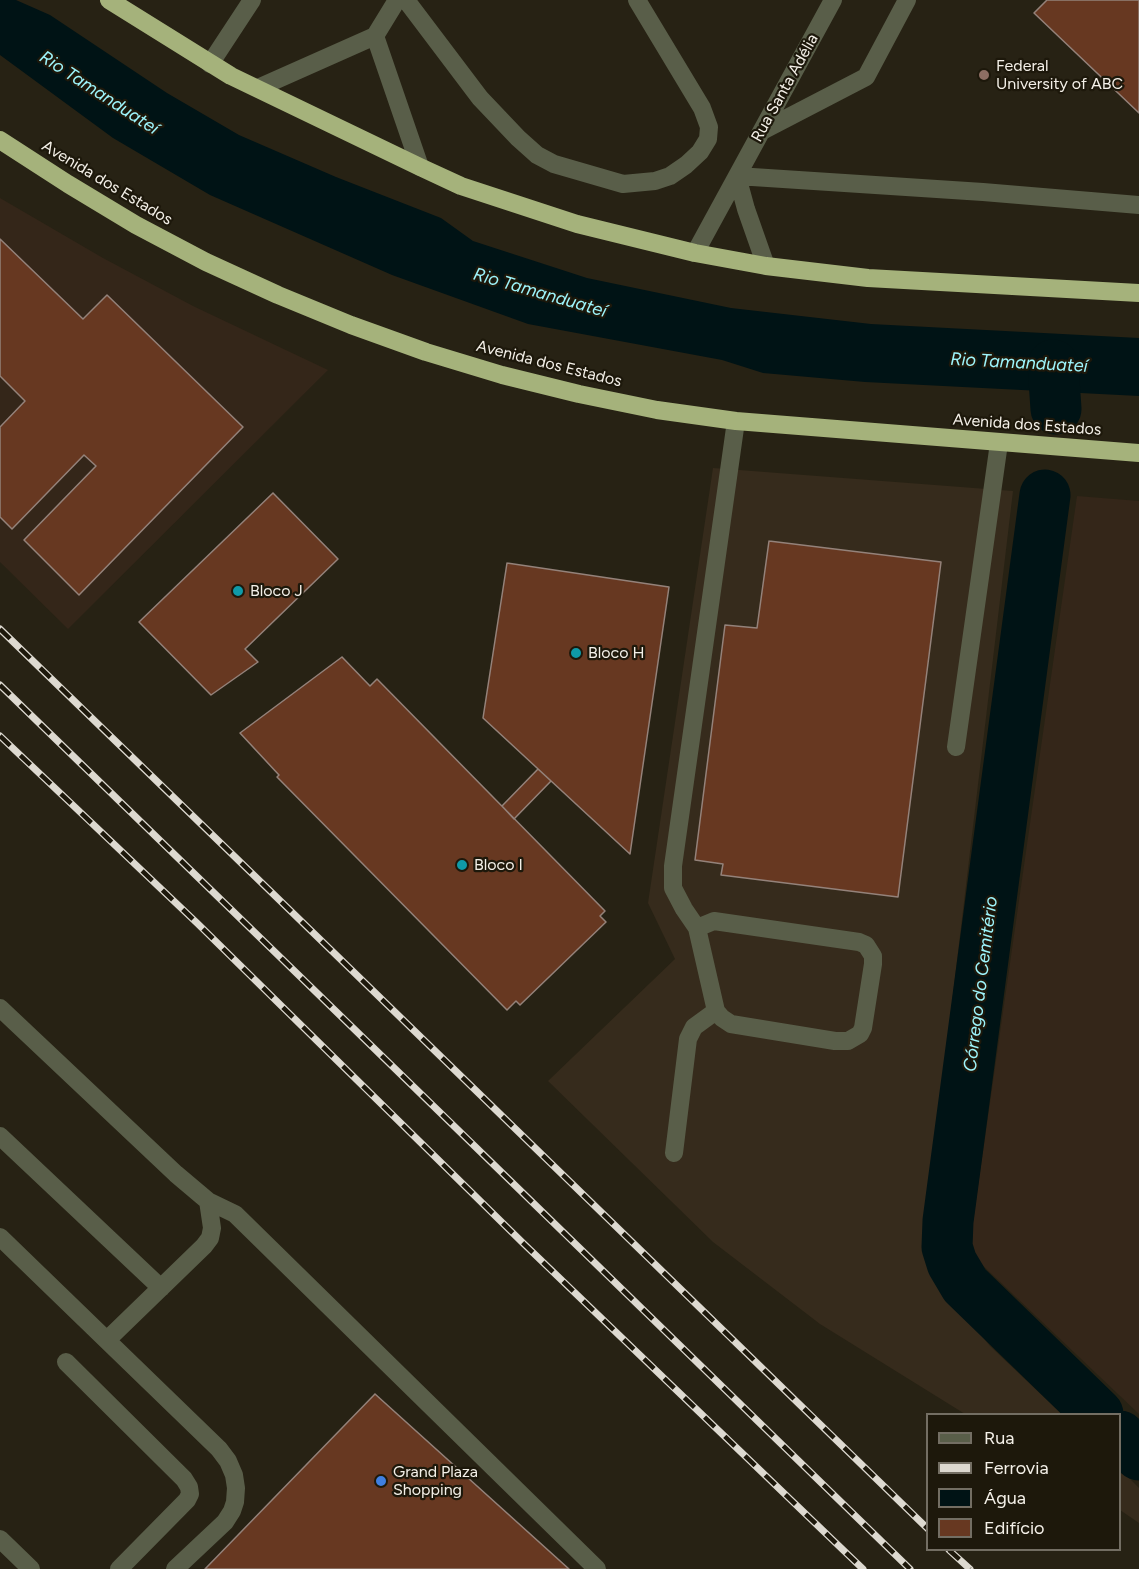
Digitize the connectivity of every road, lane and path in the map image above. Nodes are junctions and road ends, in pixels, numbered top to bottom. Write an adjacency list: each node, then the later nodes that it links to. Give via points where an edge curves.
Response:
1 (109, 0): 9 (highway)
2 (252, 0): 9 (street)
3 (397, 0): 8 (street)
4 (406, 0): 5 (street, via 480,98 537,155 554,164 623,184 670,176 700,152 708,139 709,127 702,108)
5 (637, 0)
6 (833, 0): 11 (street, Rua Santa Adélia)
7 (907, 0): 11 (street, via 866,77)
8 (375, 36): 10 (street); 13 (street)
9 (210, 64): 10 (highway)
10 (258, 88): 13 (highway)
11 (762, 131): 14 (street, Rua Santa Adélia)
12 (0, 140): 19 (highway, Avenida dos Estados, via 68,184 206,262 351,325 502,375 657,410)
13 (420, 167): 16 (highway, via 461,186 578,224)
14 (737, 176): 15 (street); 16 (street, Rua Santa Adélia); 17 (street)
15 (1139, 205)
16 (695, 253): 17 (highway)
17 (766, 266): 18 (highway, via 868,278)
18 (1139, 293)
19 (736, 421): 20 (highway, Avenida dos Estados); 23 (street, via 672,877 678,899)
20 (999, 443): 21 (highway, Avenida dos Estados); 22 (street)
21 (1139, 453)
22 (956, 747)
23 (697, 928): 25 (street); 25 (street, via 714,921 859,942 873,956 863,1028 848,1041 731,1024)
24 (0, 1008): 28 (street)
25 (716, 1011): 27 (street, via 694,1027 688,1039)
26 (0, 1136): 30 (street)
27 (674, 1153)
28 (208, 1201): 30 (street, via 210,1238); 37 (street, via 235,1214)
29 (0, 1237): 31 (street)
30 (161, 1288): 31 (street)
31 (107, 1340): 36 (street, via 219,1449 234,1475 235,1502 225,1522)
32 (66, 1362): 35 (street, via 189,1487 187,1500)
33 (0, 1539): 34 (street)
34 (31, 1569)
35 (119, 1569)
36 (175, 1569)
37 (597, 1569)

